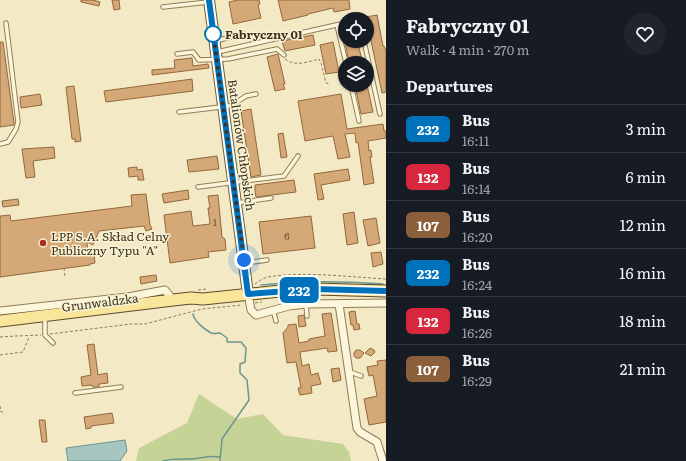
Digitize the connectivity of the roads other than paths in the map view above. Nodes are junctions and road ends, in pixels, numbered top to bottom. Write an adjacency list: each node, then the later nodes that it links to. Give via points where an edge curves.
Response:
1 (209, 1): 2 (lane); 6 (street, Batalionów Chłopskich)
2 (163, 7)
3 (6, 23): 18 (lane, via 18,122 8,142)
4 (337, 25): 9 (lane); 11 (lane)
5 (243, 34): 6 (lane)
6 (214, 41): 9 (street, Batalionów Chłopskich)
7 (366, 48): 16 (lane)
8 (177, 54): 9 (lane, via 193,52 199,60)
9 (216, 55): 10 (lane, via 228,58 278,49); 14 (street, Batalionów Chłopskich)
10 (284, 55)
11 (344, 56)
12 (353, 92): 17 (lane)
13 (256, 94): 14 (lane)
14 (223, 106): 15 (lane); 20 (street, Batalionów Chłopskich)
15 (179, 112)
16 (380, 114)
17 (359, 121)
18 (0, 144)
19 (298, 156): 20 (lane, via 284,176)
20 (234, 183): 21 (lane); 23 (street, Batalionów Chłopskich)
21 (198, 187)
22 (271, 198): 23 (lane)
23 (236, 203): 25 (street, Batalionów Chłopskich)
24 (267, 260): 25 (lane)
25 (244, 263): 27 (street, Batalionów Chłopskich)
26 (386, 291): 27 (main road, Grunwaldzka, via 315,289)
27 (249, 295): 28 (main road, Grunwaldzka); 33 (street, via 251,310 256,316)
28 (203, 299): 29 (main road, Grunwaldzka); 36 (main road, Grunwaldzka, via 192,304)
29 (174, 300): 34 (street, via 165,290 128,297); 36 (main road, Grunwaldzka)
30 (386, 303): 32 (street)
31 (306, 304): 32 (street); 33 (street); 35 (lane)
32 (339, 304): 41 (street)
33 (273, 310): 38 (lane)
34 (0, 311)
35 (307, 316)
36 (45, 319): 37 (main road, Grunwaldzka); 39 (main road, Grunwaldzka); 40 (lane, via 45,335)
37 (0, 321)
38 (276, 321)
39 (0, 327)
40 (53, 342)
41 (349, 373): 42 (lane); 45 (street, via 358,428 360,432 377,442)
42 (361, 376)
43 (121, 387): 44 (lane)
44 (75, 393)
45 (383, 461)

